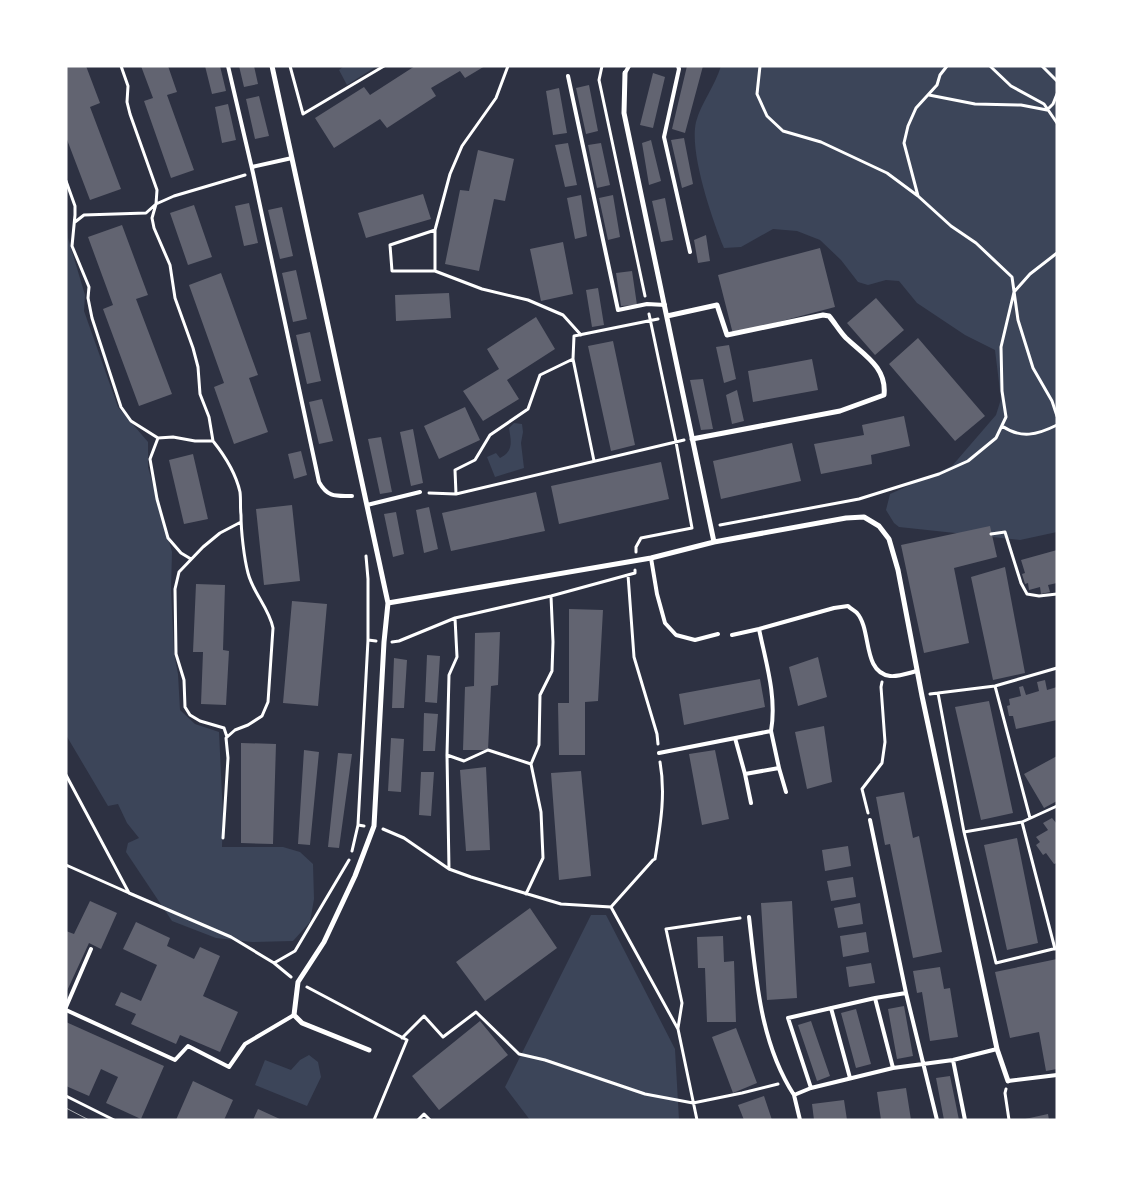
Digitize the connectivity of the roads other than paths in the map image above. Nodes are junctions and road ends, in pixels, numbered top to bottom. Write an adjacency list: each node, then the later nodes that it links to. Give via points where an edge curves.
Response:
1 (228, 66): 8 (lane)
2 (272, 66): 7 (street)
3 (629, 66): 5 (lane)
4 (678, 66): 9 (lane, via 664,137)
5 (625, 73): 10 (street, via 624,113)
6 (568, 76): 10 (lane, via 618,310 647,304)
7 (292, 158): 8 (lane); 15 (street)
8 (252, 167): 14 (lane, via 319,482 333,496)
9 (690, 252)
10 (665, 305): 11 (street)
11 (667, 316): 12 (street); 12 (street, via 717,305 727,335 829,316 870,359 885,384 884,395 840,411)
12 (692, 439): 16 (street)
13 (420, 492): 15 (lane)
14 (352, 496)
15 (367, 505): 18 (street)
16 (714, 542): 17 (street); 22 (street, via 846,518 864,517 879,526 889,539 898,570)
17 (651, 558): 18 (street); 20 (lane, via 664,623 676,636 695,640)
18 (388, 604): 37 (street, via 374,826 324,942 298,982)
19 (759, 629): 21 (lane); 22 (lane, via 848,606 858,614 873,663 885,675 892,677); 23 (lane, via 772,693 774,713)
20 (718, 634)
21 (732, 635)
22 (917, 671): 38 (street)
23 (771, 731): 24 (lane); 26 (lane)
24 (735, 738): 25 (lane); 27 (lane)
25 (659, 753)
26 (779, 768): 27 (lane); 28 (lane)
27 (745, 774): 29 (lane)
28 (786, 792)
29 (751, 803)
30 (870, 820): 33 (lane)
31 (749, 917): 47 (lane, via 764,1024 785,1082)
32 (91, 949): 36 (lane)
33 (906, 993): 34 (lane); 41 (lane)
34 (875, 998): 35 (lane); 42 (lane)
35 (831, 1008): 44 (lane); 46 (lane, via 788,1018)
36 (66, 1009): 37 (lane, via 175,1060 188,1046 229,1067 245,1044)
37 (294, 1015): 39 (street, via 302,1023)
38 (997, 1049): 40 (lane); 45 (street)
39 (369, 1050)
40 (953, 1060): 41 (lane); 50 (lane)
41 (923, 1065): 42 (lane); 49 (lane)
42 (893, 1068): 44 (lane)
43 (1057, 1075): 45 (lane)
44 (850, 1078): 46 (lane)
45 (1008, 1081)
46 (811, 1088): 47 (lane)
47 (794, 1095): 48 (lane)
48 (800, 1120)
49 (937, 1120)
50 (965, 1120)

